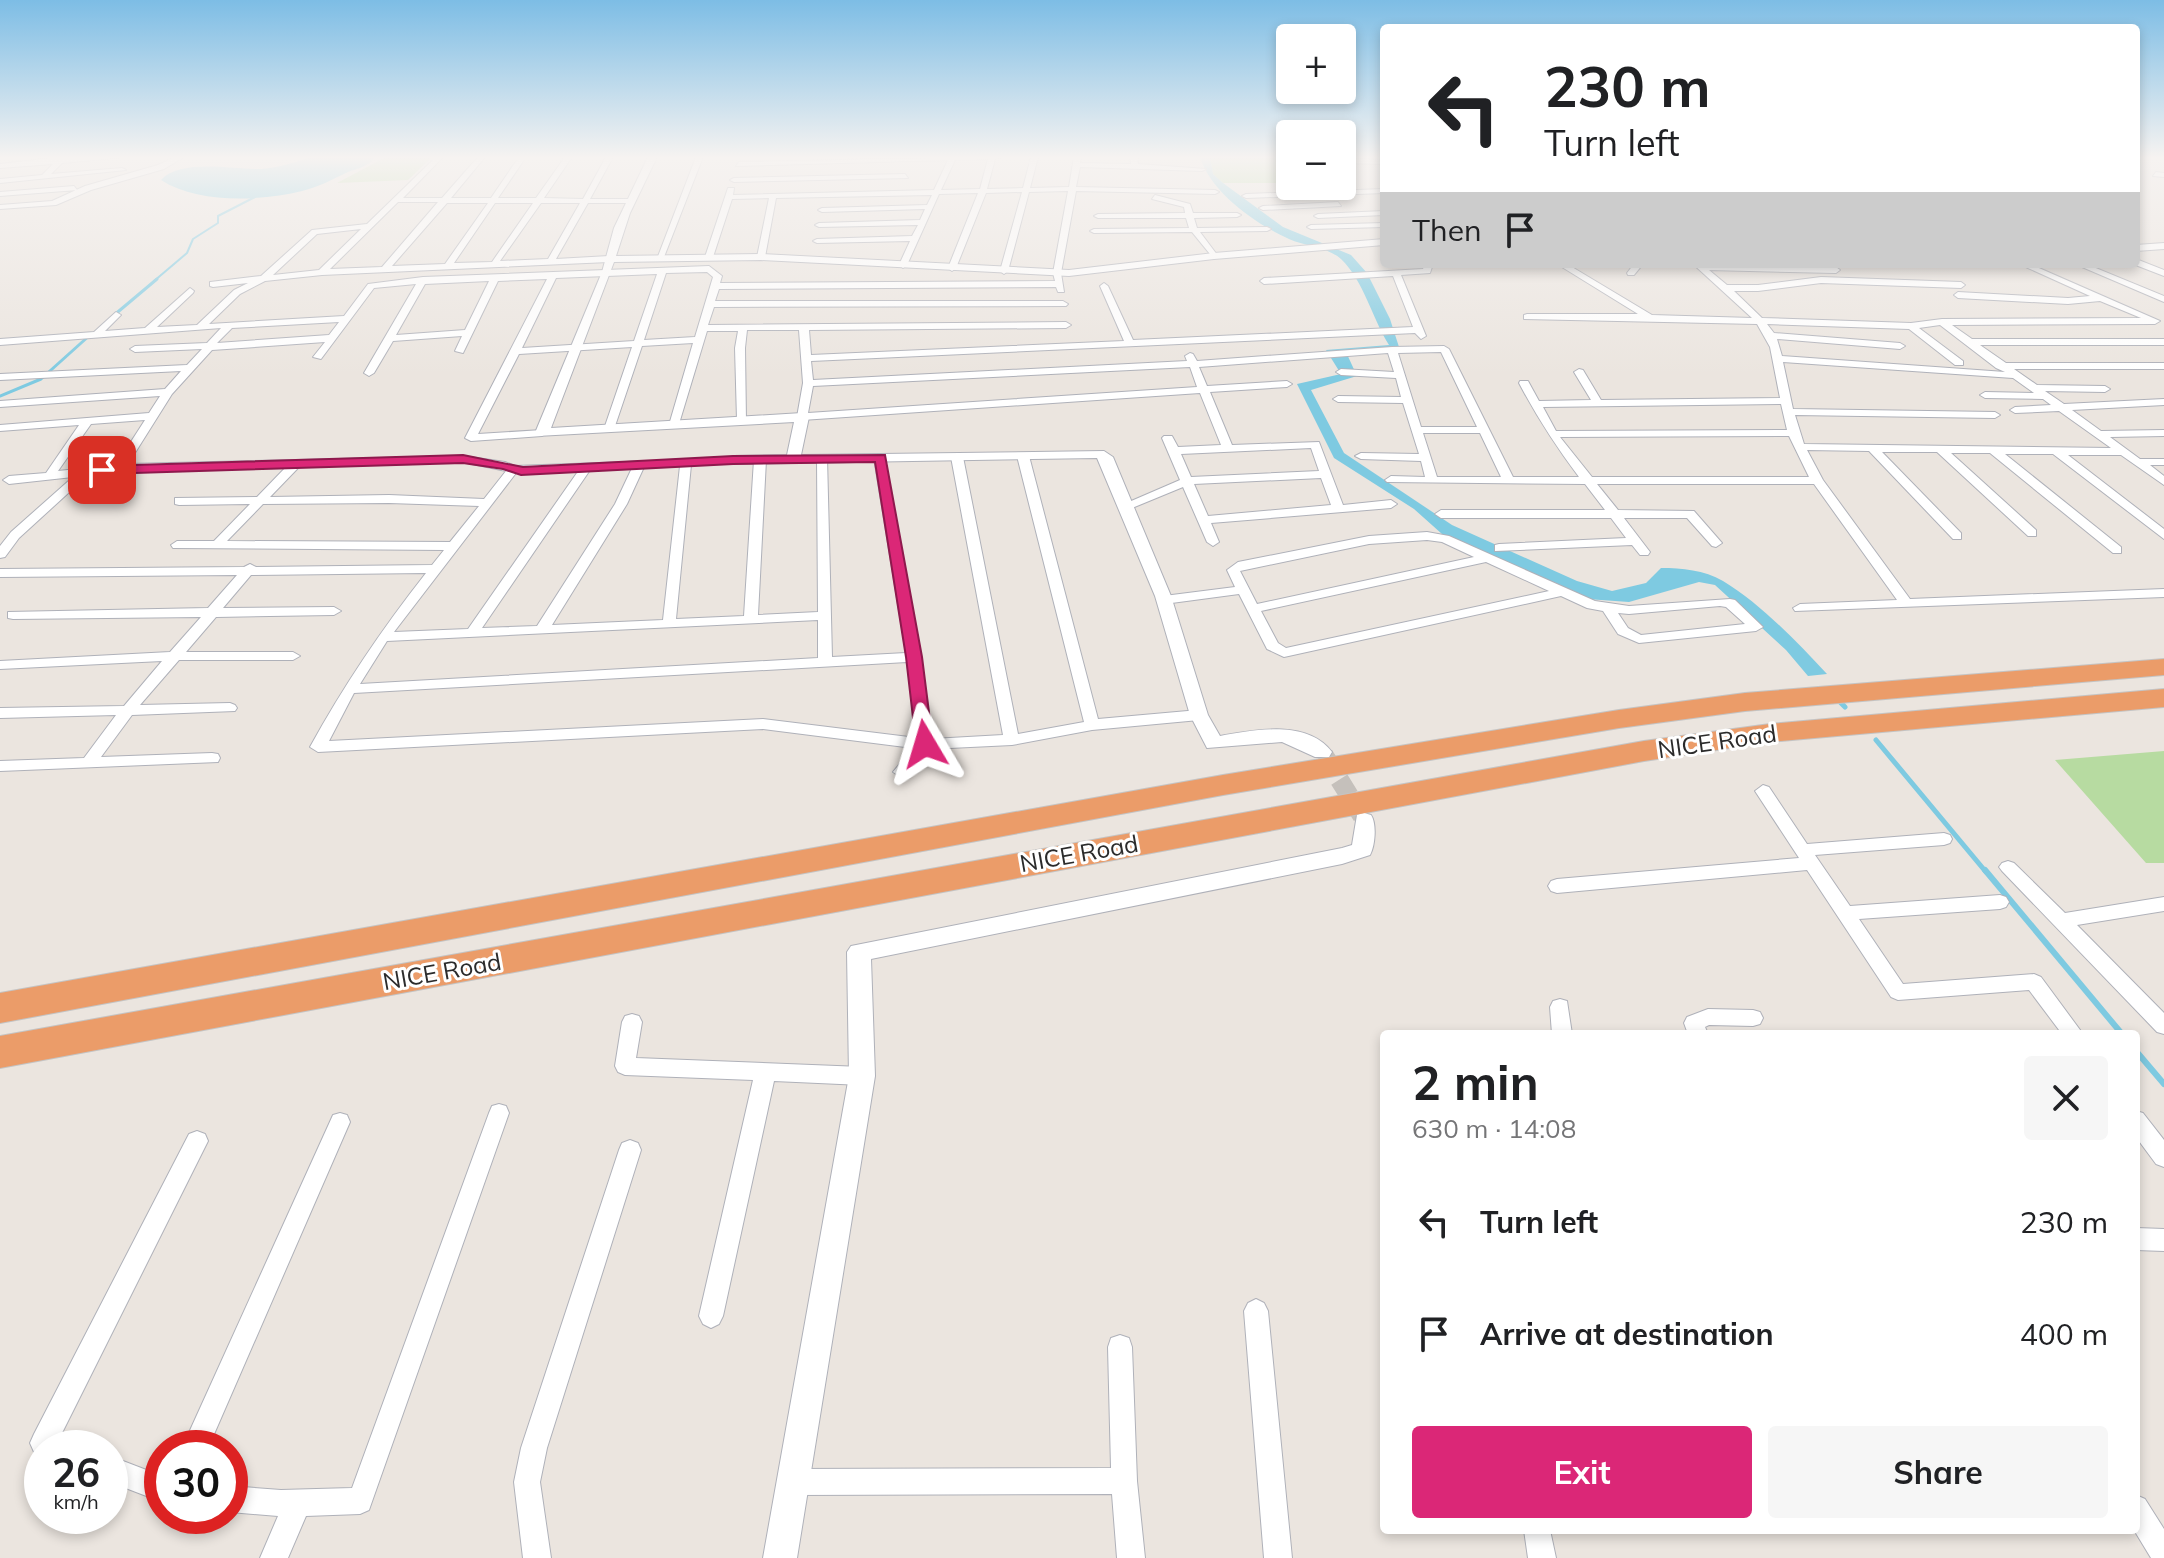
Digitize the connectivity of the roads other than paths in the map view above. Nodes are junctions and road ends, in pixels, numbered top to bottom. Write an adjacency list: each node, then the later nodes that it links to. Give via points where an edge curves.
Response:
1 (336, 230): 52 (street, via 315,232)
2 (365, 230): 46 (street)
3 (419, 230): 42 (street)
4 (473, 230): 33 (street)
5 (521, 230): 44 (street)
6 (568, 230): 28 (street)
7 (621, 230): 31 (street)
8 (671, 230): 25 (street)
9 (718, 230): 26 (street)
10 (766, 230): 27 (street)
11 (818, 230): 20 (street)
12 (921, 230): 19 (street)
13 (967, 230): 34 (street)
14 (1016, 230): 45 (street)
15 (1066, 230): 53 (street)
16 (1194, 230): 17 (street); 18 (street); 24 (street)
17 (1215, 230)
18 (1094, 231)
19 (916, 238): 20 (street); 32 (street)
20 (817, 241): 29 (street)
21 (1380, 242): 24 (street)
22 (2163, 247): 23 (street)
23 (2140, 248)
24 (1214, 256): 53 (street)
25 (660, 257): 26 (street); 31 (street)
26 (709, 257): 27 (street)
27 (761, 257): 29 (street)
28 (551, 261): 31 (street); 44 (street)
29 (810, 261): 32 (street)
30 (2140, 264): 49 (street)
31 (608, 265): 43 (street); 50 (street); 96 (street)
32 (903, 265): 34 (street)
33 (447, 267): 42 (street); 44 (street)
34 (952, 268): 45 (street)
35 (1428, 268): 51 (street)
36 (1568, 268): 67 (street)
37 (1635, 268): 47 (street)
38 (1701, 268): 59 (street)
39 (1784, 268): 48 (street)
40 (2032, 268): 61 (street)
41 (2089, 268): 62 (street)
42 (384, 270): 46 (street)
43 (663, 270): 57 (street, via 709,269 718,276); 91 (street)
44 (494, 271): 50 (street); 54 (street); 82 (street)
45 (1004, 271): 53 (street)
46 (322, 272): 52 (street)
47 (1631, 273)
48 (1926, 273)
49 (2164, 273)
50 (554, 274): 101 (street)
51 (1397, 275): 55 (street); 80 (street)
52 (264, 278): 56 (street); 75 (street, via 237,292)
53 (1058, 278): 57 (street); 64 (street)
54 (423, 280): 68 (street, via 371,286); 85 (street)
55 (1264, 281)
56 (213, 284)
57 (715, 286): 63 (street)
58 (1104, 286): 92 (street)
59 (1723, 288): 61 (street, via 1821,280 2068,301); 69 (street)
60 (190, 291): 79 (street)
61 (2102, 298): 71 (street)
62 (2164, 299)
63 (710, 304): 64 (street); 77 (street)
64 (1063, 304): 73 (street)
65 (116, 315): 81 (street)
66 (1527, 317): 67 (street)
67 (1651, 318): 69 (street)
68 (345, 319): 72 (street); 84 (street)
69 (1760, 322): 74 (street); 83 (street)
70 (1942, 322): 71 (street); 74 (street); 89 (street)
71 (2160, 323)
72 (229, 325): 75 (street); 95 (street)
73 (1066, 325): 76 (street); 93 (street)
74 (1911, 326): 106 (street)
75 (200, 327): 79 (street)
76 (804, 327): 78 (street); 103 (street)
77 (701, 328): 78 (street); 86 (street)
78 (743, 328): 137 (street)
79 (149, 330): 81 (street)
80 (1419, 330): 87 (street); 99 (street)
81 (94, 333): 88 (street)
82 (469, 333): 85 (street); 100 (street)
83 (1771, 336): 94 (street); 104 (street)
84 (334, 338): 95 (street); 102 (street)
85 (390, 338): 112 (street)
86 (698, 340): 91 (street); 139 (street)
87 (1184, 341): 92 (street); 105 (street)
88 (0, 342)
89 (1967, 342): 90 (street); 107 (street)
90 (2164, 342)
91 (640, 343): 96 (street); 141 (street)
92 (1130, 344): 93 (street)
93 (1074, 345): 103 (street)
94 (1900, 346)
95 (210, 347): 97 (street); 109 (street)
96 (575, 347): 101 (street); 144 (street)
97 (135, 349)
98 (1392, 350): 99 (street); 105 (street); 113 (street)
99 (1426, 350): 143 (street, via 1444,349)
100 (460, 351)
101 (515, 351): 149 (street)
102 (318, 357)
103 (808, 358): 116 (street)
104 (1777, 359): 114 (street); 131 (street)
105 (1193, 363): 116 (street); 119 (street)
106 (1959, 363)
107 (2000, 366): 108 (street); 114 (street)
108 (2164, 366)
109 (190, 368): 115 (street); 122 (street)
110 (1341, 372): 113 (street)
111 (1579, 372): 128 (street)
112 (369, 373)
113 (1400, 375): 126 (street)
114 (2013, 375): 120 (street)
115 (0, 377)
116 (808, 383): 136 (street)
117 (1524, 383): 130 (street)
118 (1287, 384): 119 (street)
119 (1203, 388): 136 (street); 151 (street)
120 (2034, 388): 121 (street); 124 (street)
121 (2105, 389)
122 (168, 392): 129 (street); 135 (street)
123 (1985, 395): 124 (street)
124 (2045, 396): 132 (street)
125 (1338, 399): 126 (street)
126 (1408, 400): 142 (street)
127 (2164, 402): 132 (street)
128 (1598, 403): 130 (street); 131 (street)
129 (0, 404)
130 (1534, 404): 147 (street)
131 (1788, 406): 134 (street); 145 (street)
132 (2061, 408): 133 (street); 148 (street)
133 (2015, 410)
134 (1995, 415)
135 (153, 416): 138 (street); 174 (street)
136 (802, 417): 137 (street); 165 (street)
137 (742, 420): 139 (street)
138 (87, 422): 140 (street); 179 (street)
139 (674, 425): 141 (street)
140 (0, 428)
141 (609, 429): 144 (street)
142 (1417, 430): 143 (street); 163 (street)
143 (1484, 430): 182 (street)
144 (542, 433): 149 (street)
145 (1793, 433): 147 (street); 152 (street)
146 (2164, 433): 148 (street)
147 (1552, 434): 180 (street)
148 (2098, 434): 158 (street)
149 (471, 438): 164 (street)
150 (1168, 438): 157 (street)
151 (1227, 447): 157 (street); 178 (street, via 1315,444)
152 (1800, 447): 153 (street); 186 (street)
153 (1872, 448): 154 (street); 200 (street)
154 (1939, 448): 155 (street); 197 (street)
155 (1992, 449): 156 (street); 209 (street)
156 (2055, 450): 158 (street); 199 (street)
157 (1173, 451): 185 (street)
158 (2122, 452): 171 (street)
159 (1023, 456): 161 (street); 192 (street, via 1106,457); 245 (street)
160 (1361, 456): 163 (street)
161 (957, 457): 162 (street); 246 (street)
162 (880, 458): 166 (street); 235 (street)
163 (1425, 458): 181 (street)
164 (463, 459): 169 (street); 176 (street)
165 (793, 459): 166 (street); 168 (street)
166 (823, 459): 227 (street)
167 (733, 460): 168 (street); 170 (street)
168 (760, 460): 228 (street)
169 (297, 462): 174 (street); 188 (street)
170 (686, 462): 173 (street); 229 (street)
171 (2136, 462): 172 (street); 187 (street)
172 (2164, 462)
173 (639, 465): 175 (street); 230 (street, via 621,504)
174 (120, 468): 177 (street)
175 (586, 468): 176 (street); 231 (street)
176 (513, 470): 190 (street)
177 (84, 473): 179 (street); 198 (street)
178 (1324, 474): 185 (street); 193 (street)
179 (49, 476): 183 (street)
180 (1587, 478): 182 (street); 186 (street); 195 (street)
181 (1432, 479): 182 (street); 184 (street)
182 (1508, 479)
183 (9, 480)
184 (1391, 480)
185 (1187, 481): 192 (street); 196 (street)
186 (1817, 481): 220 (street)
187 (2164, 481)
188 (260, 499): 189 (street); 190 (street); 205 (street)
189 (179, 501)
190 (489, 503): 207 (street)
191 (1391, 504): 193 (street)
192 (1128, 505): 219 (street)
193 (1338, 508): 196 (street)
194 (1441, 514): 195 (street)
195 (1614, 514): 202 (street); 204 (street, via 1690,514)
196 (1204, 520): 203 (street)
197 (2032, 533)
198 (15, 535): 201 (street); 211 (street)
199 (2164, 535)
200 (1957, 536)
201 (0, 537)
202 (1635, 541): 208 (street); 210 (street)
203 (1213, 542)
204 (1716, 543)
205 (218, 544): 206 (street); 207 (street)
206 (177, 545)
207 (454, 546): 214 (street)
208 (1499, 548)
209 (2117, 550)
210 (1644, 552)
211 (0, 554)
212 (1487, 558): 216 (street, via 1437,537 1369,540 1243,565 1233,570); 217 (street); 223 (street)
213 (250, 568): 214 (street); 215 (street); 225 (street)
214 (436, 569): 232 (street)
215 (0, 573)
216 (1241, 590): 219 (street); 223 (street)
217 (1562, 592): 221 (street); 223 (street, via 1284,653 1272,646)
218 (2164, 593): 220 (street)
219 (1164, 600): 244 (street)
220 (1907, 604): 222 (street)
221 (1608, 608): 221 (street, via 1730,603 1756,627 1639,639 1623,631)
222 (1800, 608)
223 (1252, 609)
224 (334, 611): 225 (street)
225 (214, 612): 226 (street); 233 (street)
226 (13, 615)
227 (825, 616): 228 (street); 236 (street)
228 (751, 620): 229 (street)
229 (669, 623): 230 (street)
230 (542, 629): 231 (street)
231 (472, 633): 232 (street)
232 (383, 637): 239 (street)
233 (178, 656): 234 (street); 237 (street); 242 (street)
234 (293, 656)
235 (914, 657): 236 (street); 247 (street)
236 (825, 662): 239 (street)
237 (0, 665)
238 (2164, 667): 265 (highway, NICE Road, via 1745,702 1619,719 1223,785)
239 (349, 689): 247 (street, via 318,747 763,724)
240 (2164, 698): 272 (highway, NICE Road, via 1770,733 1644,751)
241 (230, 708): 242 (street)
242 (129, 709): 243 (street); 250 (street)
243 (0, 713)
244 (1199, 715): 245 (street); 248 (street, via 1214,743 1288,734)
245 (1092, 725): 246 (street)
246 (1012, 740): 247 (street)
247 (925, 744): 252 (street)
248 (1322, 752)
249 (212, 758): 250 (street)
250 (88, 763): 251 (street)
251 (0, 766)
252 (901, 772)
253 (1763, 791): 256 (street)
254 (1364, 820): 274 (street, via 1362,850 1342,856 859,952)
255 (1944, 839): 256 (street)
256 (1807, 856): 258 (street); 261 (street)
257 (2008, 867): 262 (street)
258 (1557, 886)
259 (2000, 902): 261 (street)
260 (2164, 904): 262 (street)
261 (1845, 913): 271 (street, via 1898,992 2034,982)
262 (2061, 921): 263 (street)
263 (2154, 1004): 268 (street)
264 (1560, 1007): 269 (street)
265 (0, 1008)
266 (1753, 1018): 270 (street, via 1708,1017 1694,1023)
267 (632, 1022): 273 (street, via 625,1066)
268 (2164, 1026)
269 (1562, 1030)
270 (1697, 1030)
271 (2070, 1030)
272 (0, 1052)
273 (765, 1074): 274 (street); 284 (street)
274 (862, 1076): 289 (street)
275 (499, 1113): 291 (street, via 360,1501)
276 (340, 1122): 287 (street)
277 (2140, 1127): 280 (street)
278 (197, 1141): 286 (street)
279 (630, 1150): 296 (street, via 534,1448 527,1482)
280 (2164, 1157)
281 (2140, 1239): 282 (street)
282 (2164, 1240)
283 (1256, 1311): 299 (street)
284 (711, 1316)
285 (1120, 1347): 288 (street)
286 (50, 1430)
287 (203, 1430)
288 (1124, 1481): 289 (street); 298 (street)
289 (793, 1482): 297 (street)
290 (248, 1500): 291 (street)
291 (298, 1502): 295 (street)
292 (2140, 1515): 294 (street)
293 (1538, 1534): 300 (street)
294 (2164, 1554)
295 (274, 1558)
296 (537, 1558)
297 (780, 1558)
298 (1131, 1558)
299 (1278, 1558)
300 (1542, 1558)

